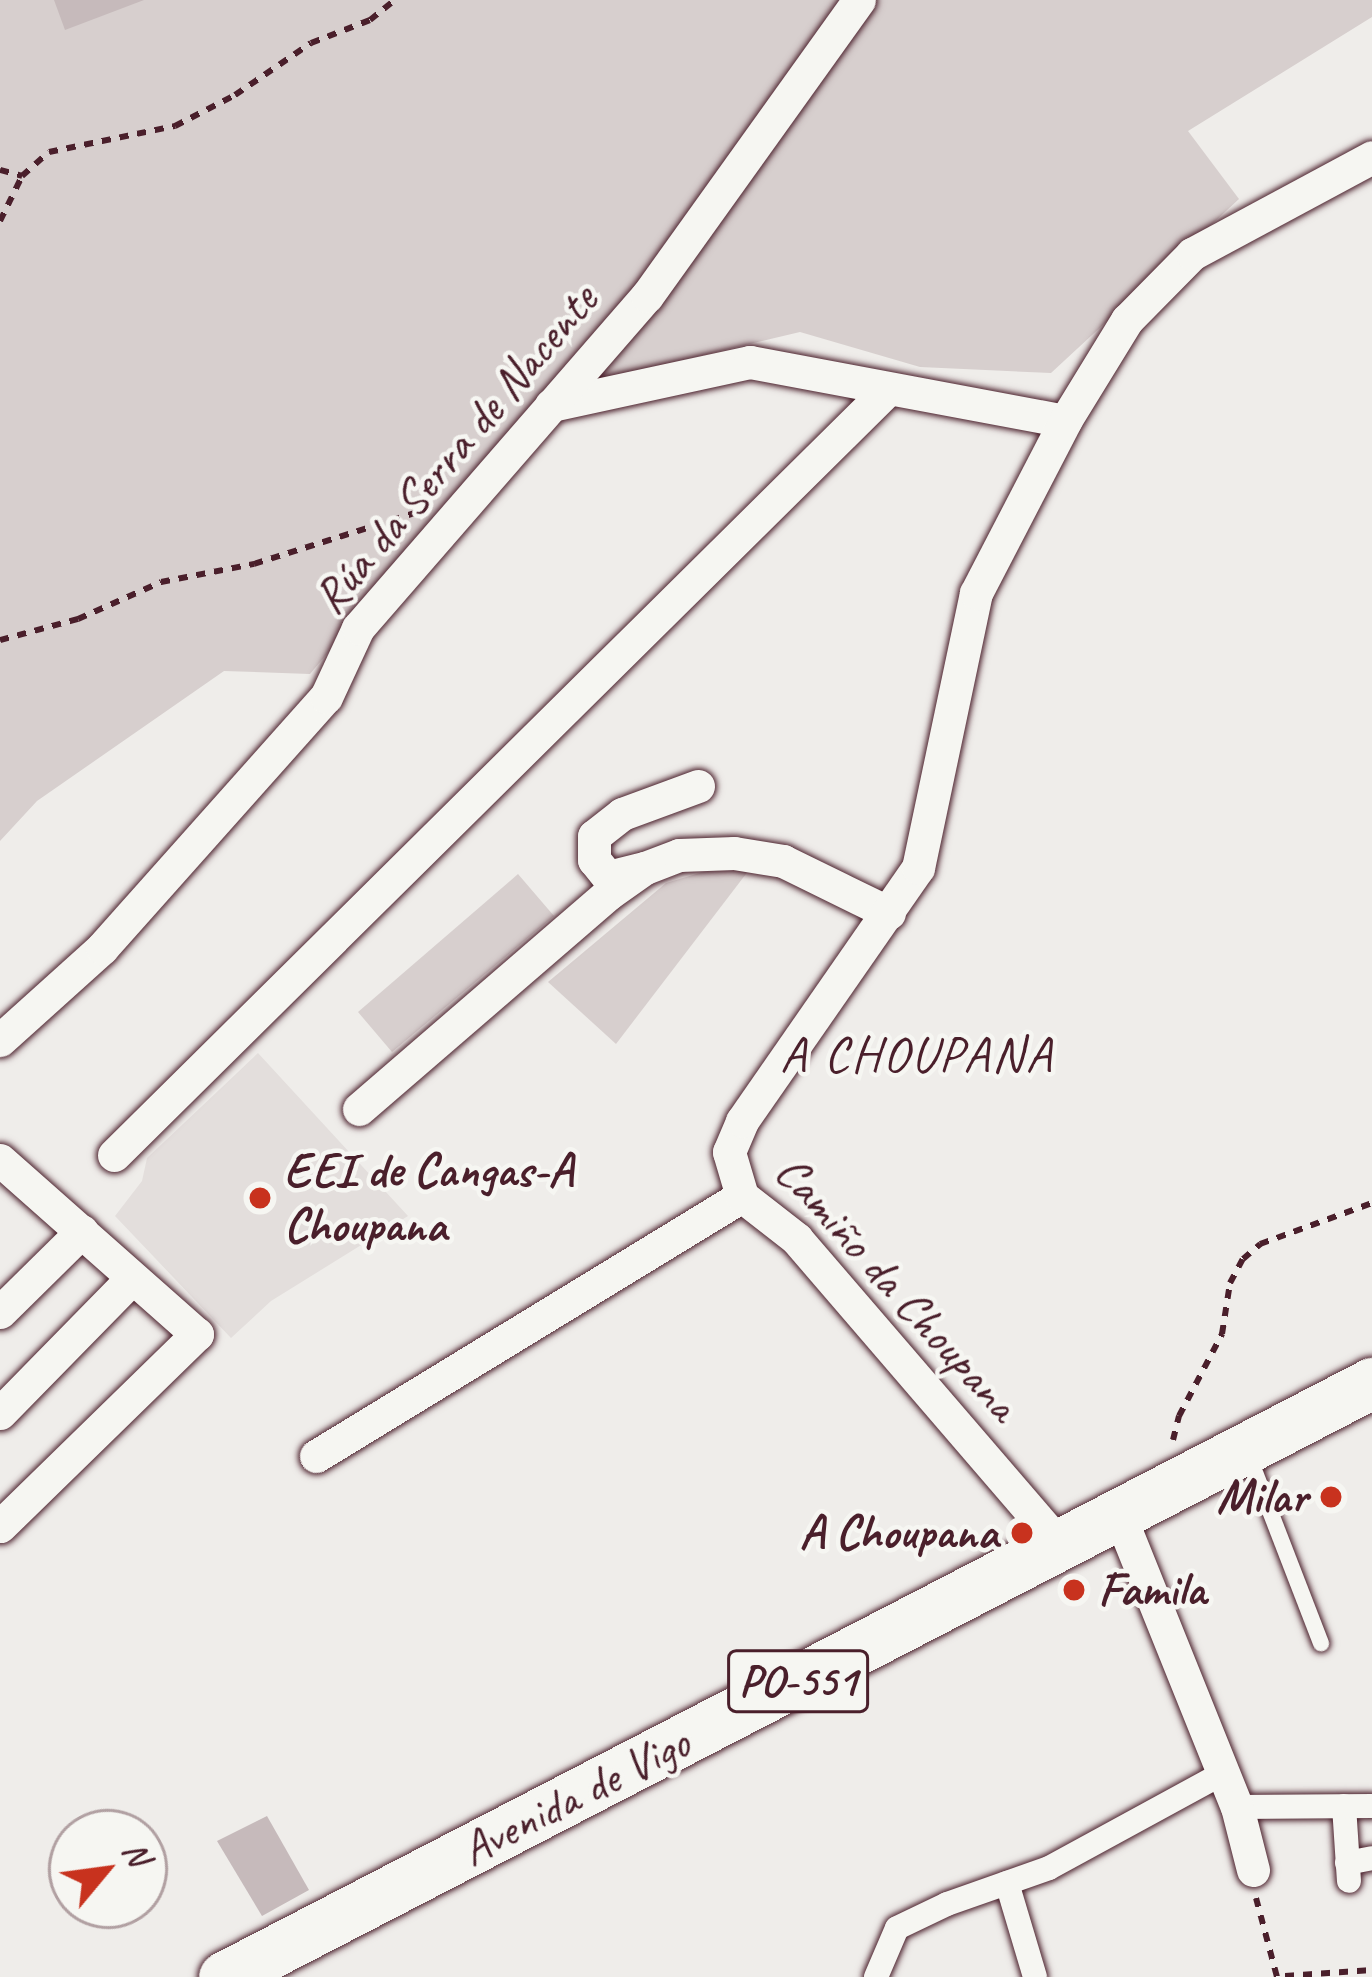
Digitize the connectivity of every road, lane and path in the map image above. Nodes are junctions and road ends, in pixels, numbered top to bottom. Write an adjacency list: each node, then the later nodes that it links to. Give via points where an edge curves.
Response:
1 (395, 0): 5 (path, via 176,126 49,152)
2 (859, 0): 8 (street, Rúa da Serra de Nacente, via 646,296)
3 (1372, 157): 9 (street, Camiño da Choupana, via 1192,254 1127,320)
4 (0, 170): 5 (path)
5 (22, 176): 6 (path)
6 (0, 221)
7 (887, 390): 8 (street, via 750,362); 9 (street); 17 (street)
8 (551, 405): 15 (street, Rúa da Serra de Nacente, via 358,628 326,698 102,948)
9 (1065, 421): 14 (street, Camiño da Choupana, via 976,593 918,868)
10 (425, 510): 11 (path, via 254,564 161,581 78,619)
11 (0, 640)
12 (698, 786): 13 (street, via 622,814 594,836 594,860 608,877)
13 (645, 868): 14 (street, via 679,855 782,861); 16 (street)
14 (890, 914): 19 (street, Camiño da Choupana, via 742,1121 729,1152)
15 (0, 1040)
16 (359, 1109)
17 (114, 1155)
18 (8, 1180): 21 (street)
19 (742, 1196): 27 (street); 31 (street, Camiño da Choupana, via 797,1239)
20 (1372, 1203): 28 (path, via 1260,1244 1243,1258 1210,1365 1178,1416 1170,1455)
21 (82, 1231): 22 (street); 23 (street)
22 (132, 1278): 25 (street); 30 (street, via 197,1334)
23 (0, 1312)
24 (1372, 1383): 26 (main road, Avenida de Vigo / PO-551)
25 (0, 1413)
26 (1246, 1448): 28 (main road, Avenida de Vigo / PO-551); 32 (lane)
27 (316, 1456)
28 (1178, 1484): 29 (main road, Avenida de Vigo / PO-551)
29 (1119, 1514): 31 (main road, Avenida de Vigo / PO-551); 33 (street)
30 (0, 1526)
31 (1059, 1544): 41 (main road, Avenida de Vigo / PO-551)
32 (1322, 1643)
33 (1223, 1773): 36 (street); 39 (street)
34 (1344, 1806): 35 (street); 36 (street); 37 (street)
35 (1372, 1806)
36 (1237, 1808): 38 (street)
37 (1356, 1868)
38 (1253, 1870): 44 (path, via 1259,1919)
39 (1007, 1883): 42 (street, via 897,1928); 43 (street)
40 (1372, 1970): 44 (path)
41 (224, 1977)
42 (876, 1977)
43 (1035, 1977)
44 (1281, 1977)

